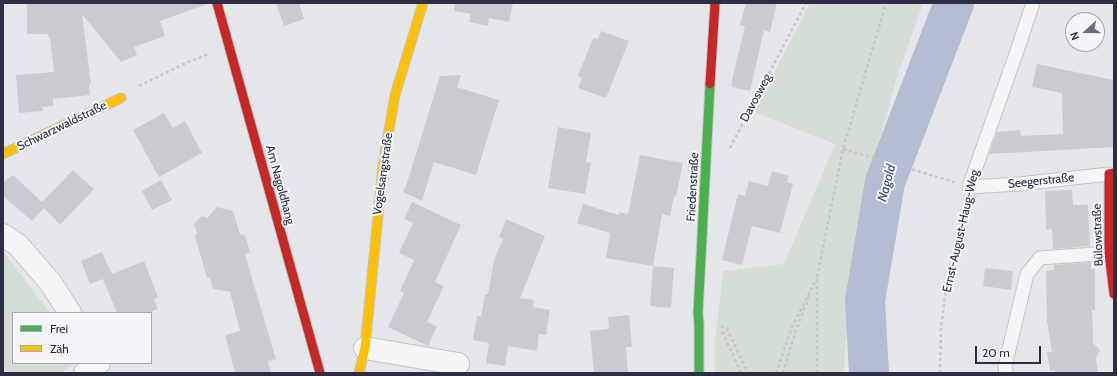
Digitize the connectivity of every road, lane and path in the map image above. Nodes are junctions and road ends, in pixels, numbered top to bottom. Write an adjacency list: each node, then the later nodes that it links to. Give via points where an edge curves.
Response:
1 (217, 3): 28 (street, Am Nagoldhang)
2 (423, 3): 22 (street, Vogelsangstraße, via 395,95 382,165)
3 (715, 3): 21 (street, Friedenstraße, via 698,313)
4 (806, 3): 10 (path, Davosweg)
5 (886, 3): 11 (path)
6 (1033, 3): 15 (lane, Ernst-August-Haug-Weg)
7 (186, 63): 8 (path)
8 (142, 84)
9 (121, 98): 12 (street, Schwarzwaldstraße)
10 (730, 149)
11 (843, 149): 14 (path); 18 (path)
12 (3, 154)
13 (1111, 173): 15 (lane, Seegerstraße); 17 (street, Bülowstraße)
14 (953, 182)
15 (969, 187): 36 (path, Ernst-August-Haug-Weg, via 945,296)
16 (3, 235): 20 (street, via 18,245 50,282)
17 (1110, 253): 19 (street, Bülowstraße); 37 (lane, via 1040,258 1027,274 1005,366)
18 (817, 277): 33 (path, via 792,327); 34 (path, via 796,330); 35 (path)
19 (1114, 294)
20 (69, 312)
21 (700, 326): 30 (street, Friedenstraße); 31 (path, via 717,328 723,333); 32 (path, via 719,324 727,329)
22 (364, 348): 25 (street); 29 (street, Vogelsangstraße)
23 (98, 364): 26 (street)
24 (101, 364): 27 (street)
25 (458, 364)
26 (85, 373)
27 (107, 373)
28 (320, 373)
29 (359, 373)
30 (699, 373)
31 (741, 373)
32 (748, 373)
33 (776, 373)
34 (783, 373)
35 (817, 373)
36 (940, 373)
37 (1006, 373)

